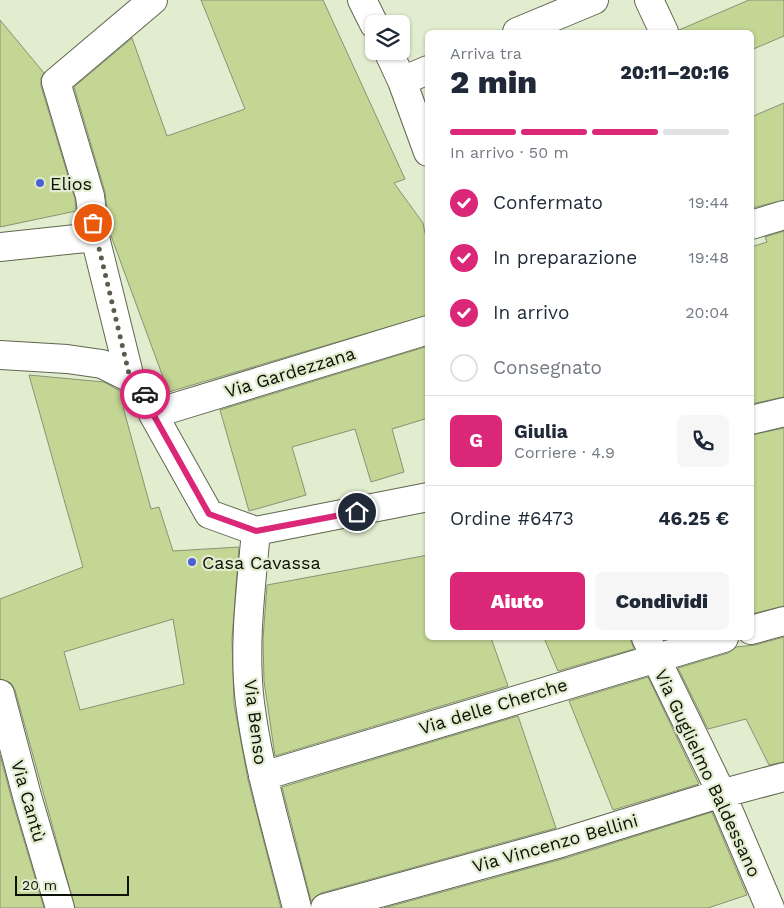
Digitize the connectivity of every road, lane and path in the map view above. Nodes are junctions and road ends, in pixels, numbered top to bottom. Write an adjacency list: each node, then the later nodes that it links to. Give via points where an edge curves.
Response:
1 (153, 0): 14 (street, via 56,82 90,196)
2 (362, 0): 5 (street)
3 (594, 0): 6 (street)
4 (650, 0): 7 (street)
5 (370, 15)
6 (522, 30)
7 (663, 30)
8 (392, 60): 10 (street)
9 (425, 71): 10 (street)
10 (402, 81): 11 (street)
11 (425, 144)
12 (784, 215): 13 (street)
13 (754, 224)
14 (95, 237): 15 (street); 18 (street)
15 (0, 247)
16 (425, 331): 20 (street, Via Gardezzana)
17 (0, 355): 18 (street, via 102,364)
18 (130, 378): 20 (street, via 144,393)
19 (784, 412): 21 (street)
20 (153, 414): 23 (street, via 209,514)
21 (754, 419)
22 (425, 498): 23 (street)
23 (256, 531): 29 (street, Via Benso, via 249,603 250,702)
24 (784, 621): 25 (street)
25 (754, 629)
26 (708, 640): 27 (street, Via delle Cherche)
27 (650, 647): 29 (street, Via delle Cherche); 31 (street, Via Guglielmo Baldessano)
28 (0, 694): 32 (street, Via Cantù)
29 (263, 776): 33 (street, Via Benso)
30 (784, 777): 31 (street, Via Vincenzo Bellini)
31 (720, 793): 34 (street, Via Vincenzo Bellini, via 560,843); 35 (street, Via Guglielmo Baldessano)
32 (60, 908)
33 (298, 908)
34 (325, 908)
35 (770, 908)

